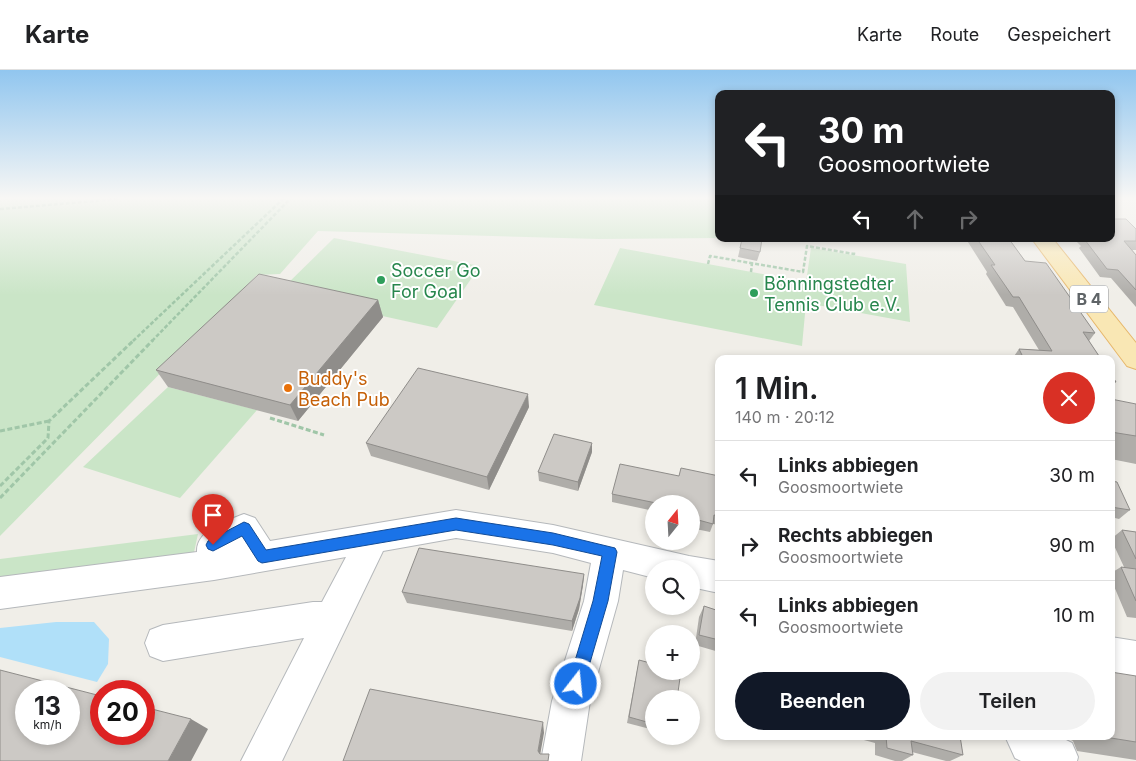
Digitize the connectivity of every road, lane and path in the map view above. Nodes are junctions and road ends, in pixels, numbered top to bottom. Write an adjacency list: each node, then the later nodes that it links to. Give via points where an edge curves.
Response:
1 (248, 231): 10 (path)
2 (258, 231): 14 (path)
3 (1044, 242): 8 (main road, B 4)
4 (854, 251): 5 (path, via 854,254 807,246 803,272)
5 (752, 263): 6 (path, via 710,256); 7 (path)
6 (708, 264)
7 (750, 272)
8 (1136, 360)
9 (270, 418): 12 (path)
10 (49, 421): 11 (path); 13 (path, via 48,438)
11 (0, 432)
12 (324, 435)
13 (0, 486)
14 (0, 498)
15 (373, 538): 16 (street, via 456,524 553,539); 20 (street, via 262,557 244,528 213,545 214,566); 21 (street)
16 (610, 552): 17 (street); 28 (street, via 600,601 571,701)
17 (645, 560)
18 (700, 573): 19 (street)
19 (715, 576)
20 (0, 593)
21 (332, 620): 22 (street, via 313,619); 27 (street)
22 (164, 643)
23 (1115, 656): 24 (street)
24 (1136, 659)
25 (1027, 740): 26 (street, via 1029,744)
26 (1058, 757)
27 (261, 761)
28 (561, 761)

